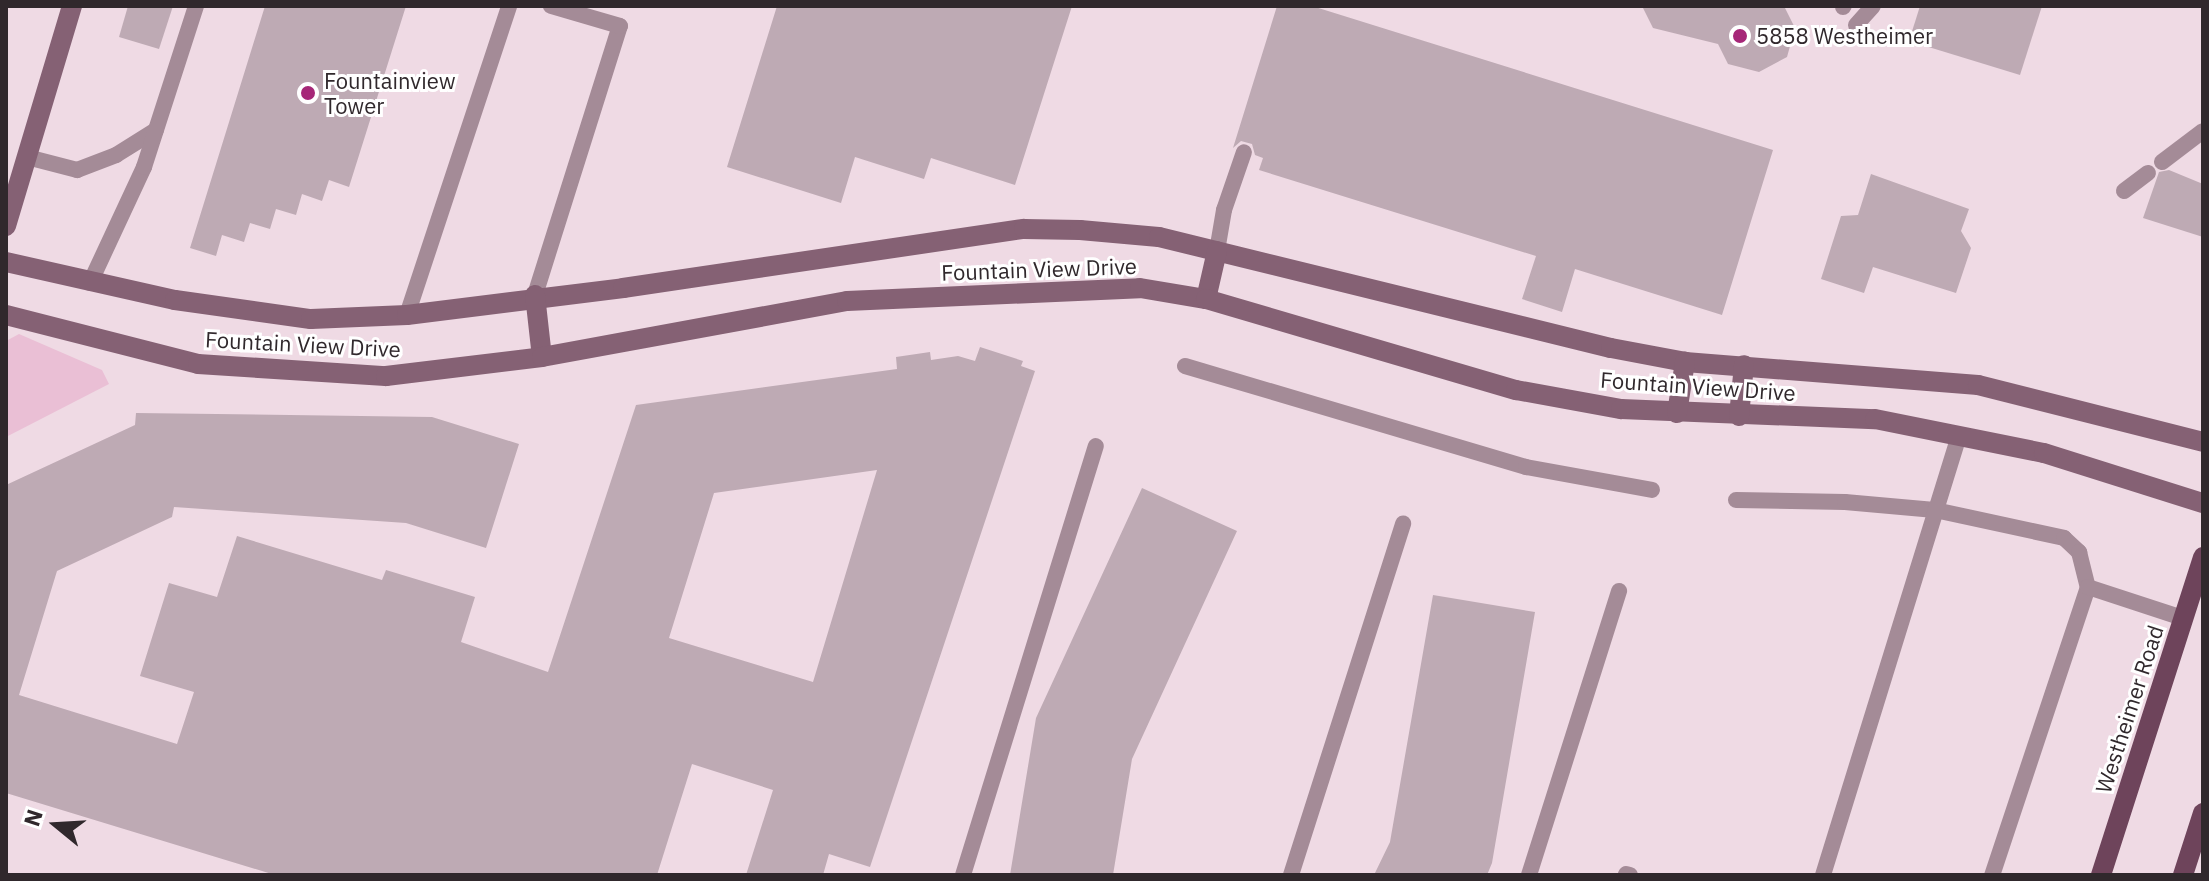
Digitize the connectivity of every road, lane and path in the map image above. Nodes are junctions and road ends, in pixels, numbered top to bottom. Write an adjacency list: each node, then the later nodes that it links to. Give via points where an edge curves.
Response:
1 (72, 6): 10 (main road)
2 (196, 6): 7 (lane)
3 (509, 6): 21 (lane)
4 (551, 6): 18 (lane, via 620,26)
5 (1873, 6): 6 (lane)
6 (1856, 25)
7 (156, 130): 10 (lane, via 116,155 77,170); 17 (lane)
8 (2203, 131): 11 (lane)
9 (1244, 152): 15 (lane, via 1224,210)
10 (27, 157): 14 (main road)
11 (2162, 162)
12 (2148, 173): 13 (lane)
13 (2124, 191)
14 (6, 226)
15 (1217, 251): 18 (main road, Fountain View Drive, via 1159,237 1024,229 623,288); 19 (main road); 23 (main road, Fountain View Drive)
16 (6, 262): 17 (main road, Fountain View Drive)
17 (90, 283): 21 (main road, Fountain View Drive, via 311,319)
18 (535, 295): 21 (main road, Fountain View Drive); 22 (main road)
19 (1206, 299): 22 (main road, Fountain View Drive, via 1140,288 847,301); 26 (main road, Fountain View Drive, via 1516,390)
20 (6, 315): 22 (main road, Fountain View Drive, via 198,364 386,376)
21 (407, 315)
22 (542, 357)
23 (1685, 362): 24 (main road, Fountain View Drive); 26 (main road)
24 (1744, 365): 27 (main road); 29 (main road, Fountain View Drive, via 1978,385)
25 (1185, 366): 31 (lane, via 1526,467)
26 (1677, 413): 27 (main road, Fountain View Drive)
27 (1739, 416): 28 (main road, Fountain View Drive, via 1875,419)
28 (1959, 436): 33 (main road, Fountain View Drive, via 2044,453); 34 (lane)
29 (2203, 442)
30 (1096, 446): 41 (lane)
31 (1652, 490)
32 (1736, 500): 34 (lane)
33 (2203, 503)
34 (1935, 510): 37 (lane, via 2064,538 2086,565); 44 (lane)
35 (1403, 523): 42 (lane)
36 (2203, 557): 39 (main road, Westheimer Road)
37 (2088, 587): 39 (lane); 45 (lane)
38 (1619, 591): 43 (lane)
39 (2183, 618): 46 (main road, Westheimer Road)
40 (2203, 813): 47 (main road)
41 (963, 875)
42 (1291, 875)
43 (1529, 875)
44 (1823, 875)
45 (1992, 875)
46 (2101, 875)
47 (2183, 875)

